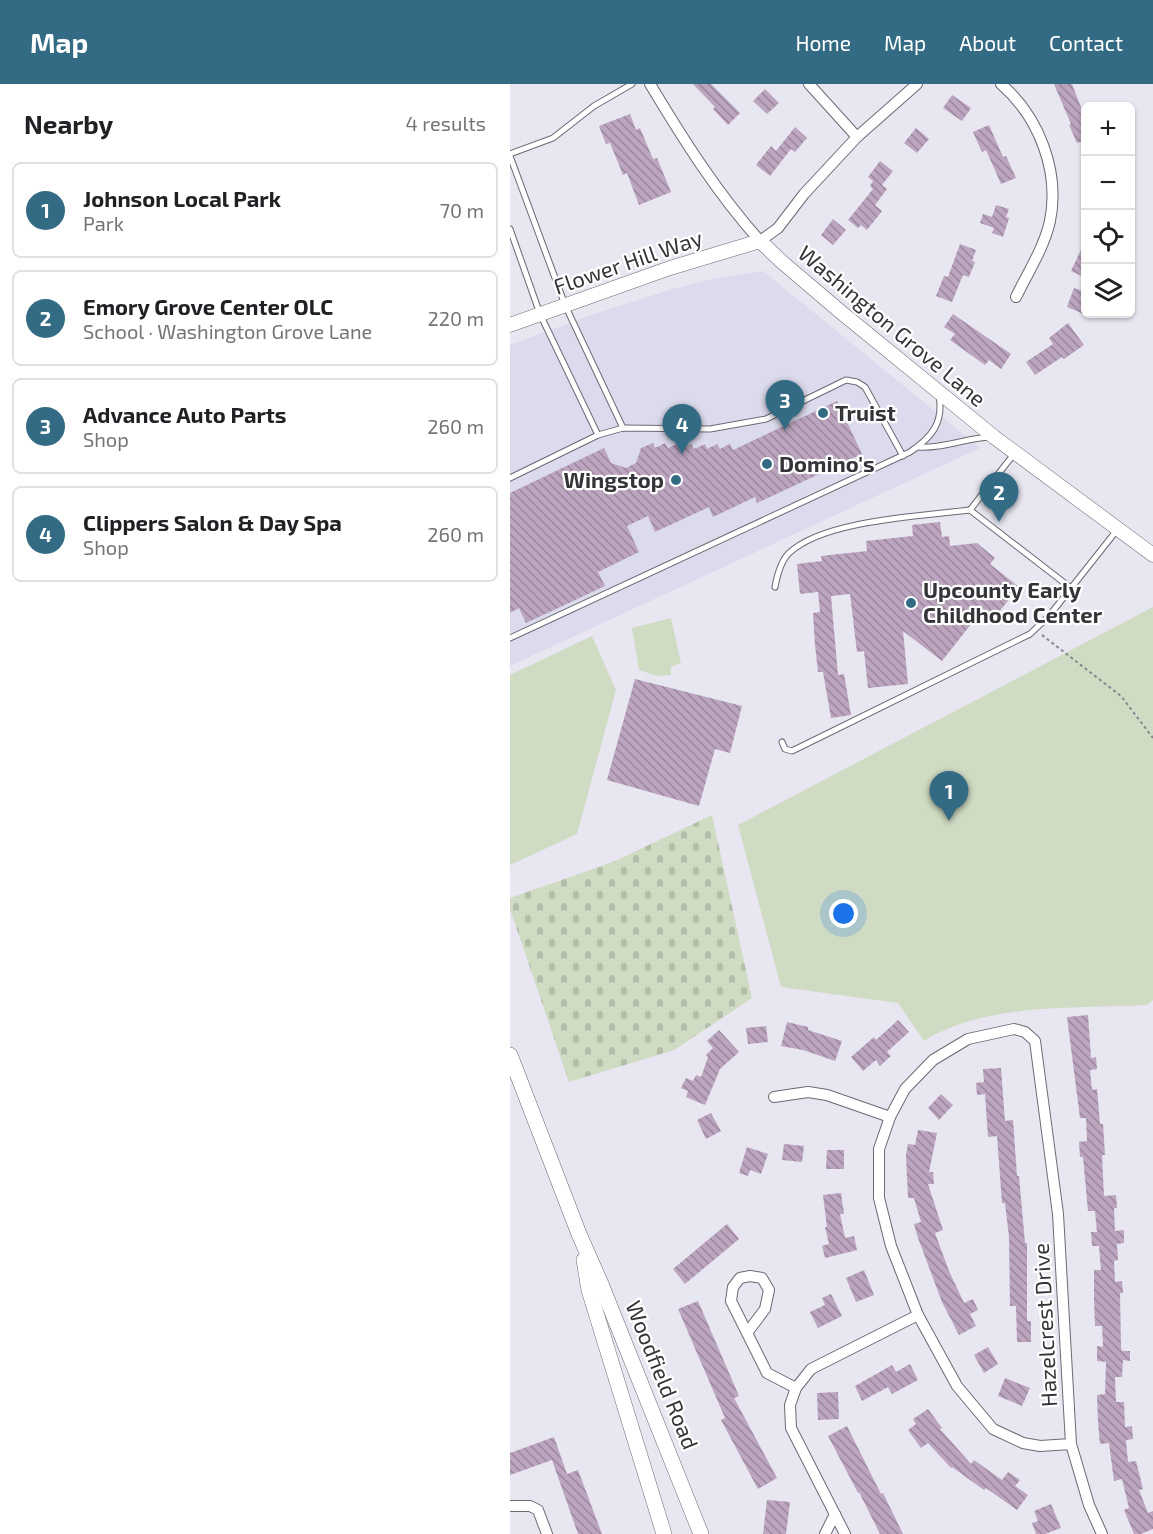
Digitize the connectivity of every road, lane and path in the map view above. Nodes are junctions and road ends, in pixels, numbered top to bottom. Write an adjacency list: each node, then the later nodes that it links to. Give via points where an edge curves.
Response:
1 (632, 84): 7 (lane, via 594,106 553,138)
2 (650, 84): 9 (street, Washington Grove Lane, via 695,157)
3 (809, 84): 6 (street)
4 (917, 84): 6 (street)
5 (1001, 84): 10 (street, via 1034,123 1044,144 1053,187 1050,221)
6 (857, 137): 9 (street, via 778,228)
7 (510, 155): 11 (lane)
8 (510, 229): 12 (lane)
9 (760, 241): 11 (street, Flower Hill Way); 14 (street, Washington Grove Lane)
10 (1016, 297)
11 (565, 305): 12 (street, Flower Hill Way); 15 (lane)
12 (540, 314): 13 (street, Flower Hill Way); 16 (lane)
13 (510, 325)
14 (938, 392): 17 (street, Washington Grove Lane); 18 (lane, via 939,422 934,433)
15 (623, 428): 16 (lane); 20 (lane, via 710,429 766,419 846,381 857,382 865,387)
16 (598, 435): 21 (lane)
17 (994, 437): 18 (lane); 19 (street, Washington Grove Lane)
18 (918, 447): 20 (lane)
19 (1015, 453): 22 (lane); 23 (street, Washington Grove Lane)
20 (903, 456): 28 (lane)
21 (510, 478)
22 (970, 510): 25 (lane, via 855,524 807,541 787,554); 26 (lane)
23 (1118, 529): 24 (street, Washington Grove Lane); 26 (lane)
24 (1153, 555)
25 (775, 587)
26 (1071, 588): 27 (lane)
27 (1035, 629): 29 (path, via 1121,696); 30 (lane, via 792,751 785,749)
28 (510, 638)
29 (1153, 738)
30 (782, 742)
31 (510, 1055): 34 (main road, Woodfield Road)
32 (774, 1097): 33 (street, via 808,1092 827,1095)
33 (890, 1117): 35 (street, via 879,1149 879,1198 891,1246); 38 (street, Hazelcrest Drive, via 905,1089 933,1060 968,1039 1014,1029 1035,1041 1058,1214)
34 (579, 1234): 42 (main road, Woodfield Road, via 589,1290); 43 (main road, Woodfield Road)
35 (918, 1315): 37 (street, via 811,1369); 38 (street, via 957,1386 993,1429 1023,1443)
36 (747, 1333): 36 (street, via 731,1301 733,1287 740,1278 750,1276 762,1278 769,1290 765,1309); 37 (street, via 766,1373)
37 (796, 1388): 40 (street, via 790,1405 791,1428)
38 (1071, 1444): 46 (street, Hazelcrest Drive)
39 (510, 1506): 41 (street, via 538,1510)
40 (835, 1514): 44 (street); 45 (street)
41 (547, 1534)
42 (664, 1534)
43 (701, 1534)
44 (825, 1534)
45 (845, 1534)
46 (1102, 1534)

